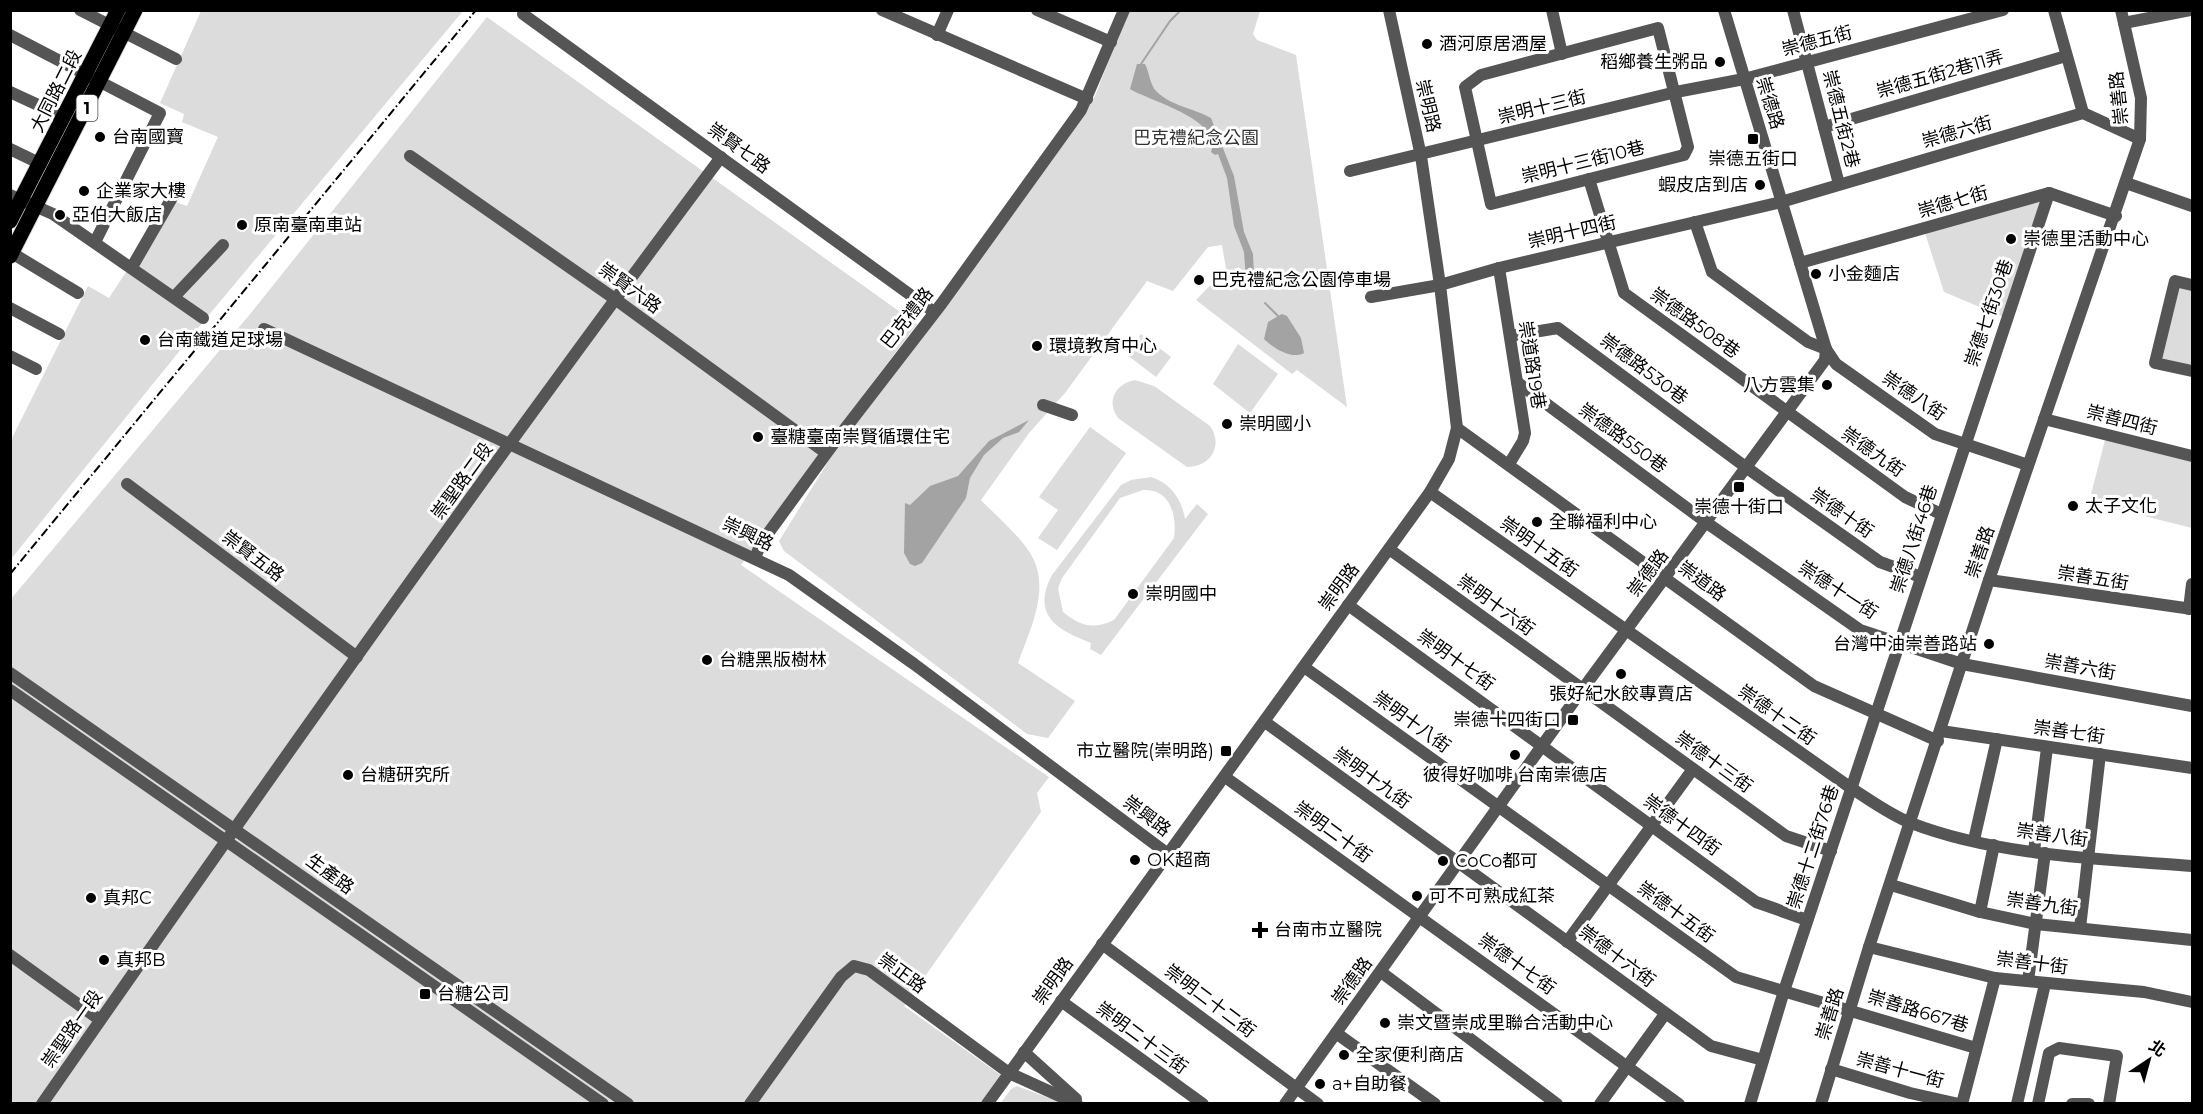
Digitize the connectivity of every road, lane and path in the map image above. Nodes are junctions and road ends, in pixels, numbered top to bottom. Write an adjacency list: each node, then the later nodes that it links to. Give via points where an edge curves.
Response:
1 (80, 10): 17 (street)
2 (118, 10): 17 (main road, 大同路二段 / 1)
3 (135, 10): 19 (main road, 大同路二段 / 1)
4 (882, 10): 20 (street)
5 (948, 10): 20 (street)
6 (1037, 10): 21 (street)
7 (1124, 10): 21 (street, 巴克禮路)
8 (1389, 10): 39 (street, 崇明路)
9 (1552, 10): 22 (street)
10 (1724, 10): 27 (street, 崇德路)
11 (1793, 10): 25 (street, 崇德五街2巷)
12 (2003, 10): 25 (street, 崇德五街)
13 (2054, 10): 23 (street)
14 (2185, 11): 16 (street)
15 (523, 15): 40 (street, 崇賢七路)
16 (2122, 17): 35 (street, 崇善路, via 2141,98)
17 (110, 27): 19 (street); 26 (main road, 大同路二段 / 1)
18 (10, 34): 26 (street)
19 (124, 35): 24 (street); 28 (main road, 大同路二段 / 1)
20 (937, 35): 31 (street)
21 (1111, 42): 31 (street, 巴克禮路)
22 (1562, 54): 30 (street, 崇明十三街10巷, via 1658,28); 36 (street, via 1480,75 1465,87)
23 (2066, 56): 32 (street); 34 (street, 崇德五街2巷11弄)
24 (176, 59)
25 (1808, 62): 27 (street, 崇德五街); 34 (street, 崇德五街2巷)
26 (86, 75): 28 (street); 33 (main road, 大同路二段 / 1)
27 (1744, 79): 30 (street, 崇明十三街); 48 (street, 崇德路)
28 (100, 82): 49 (main road, 大同路二段 / 1); 55 (street, via 160,113)
29 (10, 92): 33 (street)
30 (1676, 92): 36 (street, 崇明十三街); 43 (street, 崇明十三街10巷, via 1688,147 1684,155)
31 (1087, 99): 68 (street, 巴克禮路)
32 (2082, 113): 35 (street); 45 (street, 崇德六街)
33 (64, 117): 41 (main road, 大同路二段 / 1)
34 (1824, 127): 45 (street, 崇德五街2巷)
35 (2140, 140): 44 (street, 崇善路)
36 (1477, 141): 39 (street, 崇明十三街); 43 (street, 崇明十三街10巷, via 1491,204)
37 (10, 149): 41 (street)
38 (410, 156): 66 (street, 崇賢六路)
39 (1421, 156): 42 (street, 崇明十三街); 61 (street, 崇明路)
40 (722, 157): 66 (street, 崇聖路二段); 68 (street, 崇賢七路)
41 (41, 164): 51 (main road, 大同路二段 / 1)
42 (1350, 171)
43 (1589, 179): 54 (street, 崇德路508巷)
44 (2126, 183): 50 (street); 52 (street, 崇善路)
45 (1839, 184): 48 (street, 崇德六街)
46 (2049, 193): 52 (street); 58 (street, 崇德七街); 84 (street, 崇德七街30巷)
47 (173, 196): 59 (street)
48 (1781, 202): 53 (street, 崇明十四街); 58 (street, 崇德路)
49 (36, 204): 51 (street); 55 (street); 57 (main road, 大同路二段 / 1)
50 (2193, 206)
51 (14, 207)
52 (2116, 216): 81 (street, 崇善路)
53 (1695, 222): 54 (street, 崇明十四街); 73 (street, via 1712,272 1808,342)
54 (1610, 241): 60 (street, 崇明十四街); 79 (street, 崇德路508巷, via 1624,293)
55 (95, 242): 59 (street)
56 (223, 244): 64 (street)
57 (11, 255): 63 (street)
58 (1800, 263): 73 (street, 崇德路)
59 (132, 267): 64 (street)
60 (1499, 268): 61 (street, 崇明十四街); 72 (street, 崇道路19巷)
61 (1440, 285): 65 (street, 崇明十四街); 82 (street, 崇明路)
62 (2193, 285): 76 (street, via 2175,280 2155,363)
63 (78, 293)
64 (174, 297): 69 (street)
65 (1371, 297)
66 (615, 299): 83 (street, 崇聖路二段); 85 (street, 崇賢六路)
67 (10, 308): 71 (street)
68 (934, 312): 85 (street, 巴克禮路)
69 (203, 318)
70 (264, 328): 83 (street, 崇興路)
71 (59, 334)
72 (1510, 336): 77 (street, 崇道路19巷); 89 (street, 崇德路530巷, via 1558,328)
73 (1826, 349): 79 (street, 崇德路, via 1821,367); 84 (street, 崇德八街, via 1836,364 1935,434)
74 (10, 356): 75 (street)
75 (36, 369)
76 (2193, 371)
77 (1517, 382): 87 (street, 崇道路19巷, via 1525,437); 93 (street, 崇德路550巷)
78 (1043, 405): 80 (street)
79 (1787, 413): 89 (street, 崇德路); 92 (street, 崇德九街, via 1905,497)
80 (1072, 415)
81 (2044, 419): 86 (street, 崇善四街); 88 (street, 崇善路)
82 (1457, 428): 87 (street, 崇道路); 91 (street, 崇明路, via 1449,459)
83 (511, 443): 95 (street, 崇興路); 104 (street, 崇聖路二段)
84 (1964, 444): 88 (street, 崇德八街); 92 (street, 崇德八街46巷)
85 (826, 453): 95 (street, 巴克禮路, via 761,543)
86 (2193, 456)
87 (1509, 464): 97 (street, 崇道路)
88 (2028, 465): 98 (street, 崇善路)
89 (1747, 468): 93 (street, 崇德路); 96 (street, 崇德十街, via 1880,562)
90 (127, 484): 104 (street, 崇賢五路)
91 (1430, 492): 94 (street, 崇明路); 102 (street, 崇明十五街)
92 (1941, 514): 96 (street, 崇德八街46巷)
93 (1707, 523): 97 (street, 崇德路); 103 (street, 崇德十一街, via 1860,630)
94 (1389, 549): 100 (street, 崇明路); 109 (street, 崇明十六街)
95 (755, 558): 131 (street, 崇興路, via 789,575 858,624)
96 (1921, 577): 103 (street, 崇德八街46巷)
97 (1667, 578): 102 (street, 崇德路); 111 (street, 崇道路, via 1814,686)
98 (1989, 580): 101 (street, 崇善五街); 105 (street, 崇善路)
99 (2193, 584): 101 (street)
100 (1348, 604): 106 (street, 崇明路); 115 (street, 崇明十七街)
101 (2191, 609)
102 (1626, 631): 109 (street, 崇德路); 121 (street, 崇德十二街)
103 (1899, 643): 105 (street, 崇德十一街); 111 (street, 崇德八街46巷)
104 (357, 657): 125 (street, 崇聖路二段)
105 (1962, 664): 110 (street, 崇善六街); 113 (street, 崇善路)
106 (1304, 667): 112 (street, 崇明路); 122 (street, 崇明十八街)
107 (10, 674): 125 (street, 生產路)
108 (10, 690): 127 (street, 生產路)
109 (1582, 690): 115 (street, 崇德路); 119 (street, 崇德十三街)
110 (2193, 706)
111 (1875, 715): 113 (street, 崇道路); 121 (street, 崇德十二街76巷)
112 (1264, 722): 120 (street, 崇明路); 133 (street, 崇明十九街)
113 (1939, 736): 114 (street, 崇善七街); 123 (street, 崇善路)
114 (1997, 739): 116 (street, 崇善七街); 126 (street)
115 (1543, 746): 122 (street, 崇德路); 124 (street, 崇德十四街)
116 (2047, 748): 117 (street, 崇善七街); 130 (street)
117 (2100, 754): 118 (street, 崇善七街); 132 (street)
118 (2193, 768)
119 (1693, 769): 124 (street); 129 (street, 崇德十三街, via 1786,836)
120 (1225, 777): 131 (street, 崇明路); 138 (street, 崇明二十街)
121 (1851, 788): 123 (street, 崇德十二街); 129 (street, 崇德十二街76巷)
122 (1499, 807): 133 (street, 崇德路); 135 (street, 崇德十五街)
123 (1910, 823): 126 (street, 崇善八街); 136 (street, 崇善路)
124 (1652, 825): 135 (street); 139 (street, 崇德十四街, via 1756,902)
125 (236, 829): 127 (street, 崇聖路一段); 169 (street, 生產路)
126 (1974, 840): 128 (street, 崇善八街)
127 (228, 841): 156 (street, 崇聖路一段); 168 (street, 生產路)
128 (1994, 845): 130 (street, 崇善八街); 137 (street)
129 (1831, 851): 139 (street, 崇德十二街76巷)
130 (2040, 852): 132 (street, 崇善八街); 140 (street)
131 (1168, 854): 144 (street, 崇明路)
132 (2088, 858): 134 (street, 崇善八街); 141 (street)
133 (1459, 863): 138 (street, 崇德路); 143 (street, 崇德十六街)
134 (2193, 866)
135 (1608, 885): 143 (street); 151 (street, 崇德十五街, via 1736,977)
136 (1891, 885): 137 (street, 崇善九街); 145 (street, 崇善路)
137 (1980, 912): 140 (street, 崇善九街)
138 (1420, 917): 147 (street, 崇德路); 161 (street, 崇德十七街)
139 (1807, 920): 151 (street, 崇德十二街76巷)
140 (2036, 924): 141 (street, 崇善九街); 149 (street)
141 (2080, 928): 142 (street, 崇善九街)
142 (2193, 940)
143 (1567, 942): 155 (street, 崇德十六街)
144 (1102, 944): 152 (street, 崇明路); 164 (street, 崇明二十二街)
145 (1869, 947): 148 (street, 崇善十街); 154 (street, 崇善路)
146 (10, 955): 156 (street)
147 (1380, 972): 157 (street, 崇德路); 177 (street)
148 (1995, 978): 149 (street, 崇善十街); 158 (street)
149 (2028, 981): 150 (street, 崇善十街)
150 (2045, 984): 153 (street, 崇善十街, via 2144,992); 183 (street)
151 (1784, 991): 154 (street, 崇德十五街); 160 (street, 崇德十二街76巷)
152 (1061, 1001): 159 (street, 崇明路); 173 (street, 崇明二十三街)
153 (2193, 1002)
154 (1850, 1009): 158 (street, 崇善路667巷); 162 (street, 崇善路)
155 (1665, 1014): 160 (street, 崇德十六街, via 1711,1046); 161 (street)
156 (100, 1020): 167 (street, 崇聖路一段)
157 (1336, 1033): 164 (street, 崇德路); 176 (street)
158 (1976, 1048): 182 (street)
159 (1024, 1052): 163 (street, 崇明路); 172 (street)
160 (1763, 1060): 180 (street, 崇德十二街76巷)
161 (1628, 1066): 178 (street); 179 (street, 崇德十七街)
162 (1832, 1069): 165 (street, 崇善十一街); 181 (street, 崇善路)
163 (1009, 1073): 170 (street, 崇正路, via 869,970 854,966 841,977); 171 (street, 崇明路); 172 (street)
164 (1297, 1088): 174 (street, 崇德路); 175 (street, 崇明二十二街)
165 (1908, 1098): 182 (street, 崇善十一街)
166 (2082, 1103): 185 (street); 186 (street)
167 (42, 1104)
168 (603, 1104)
169 (628, 1104)
170 (750, 1104)
171 (987, 1104)
172 (1079, 1104)
173 (1203, 1104)
174 (1285, 1104)
175 (1318, 1104)
176 (1435, 1104)
177 (1557, 1104)
178 (1600, 1104)
179 (1679, 1104)
180 (1750, 1104)
181 (1821, 1104)
182 (1961, 1104)
183 (2017, 1104)
184 (2038, 1104): 187 (street, via 2049,1053 2059,1048 2117,1056)
185 (2072, 1104)
186 (2089, 1104)
187 (2109, 1104)

